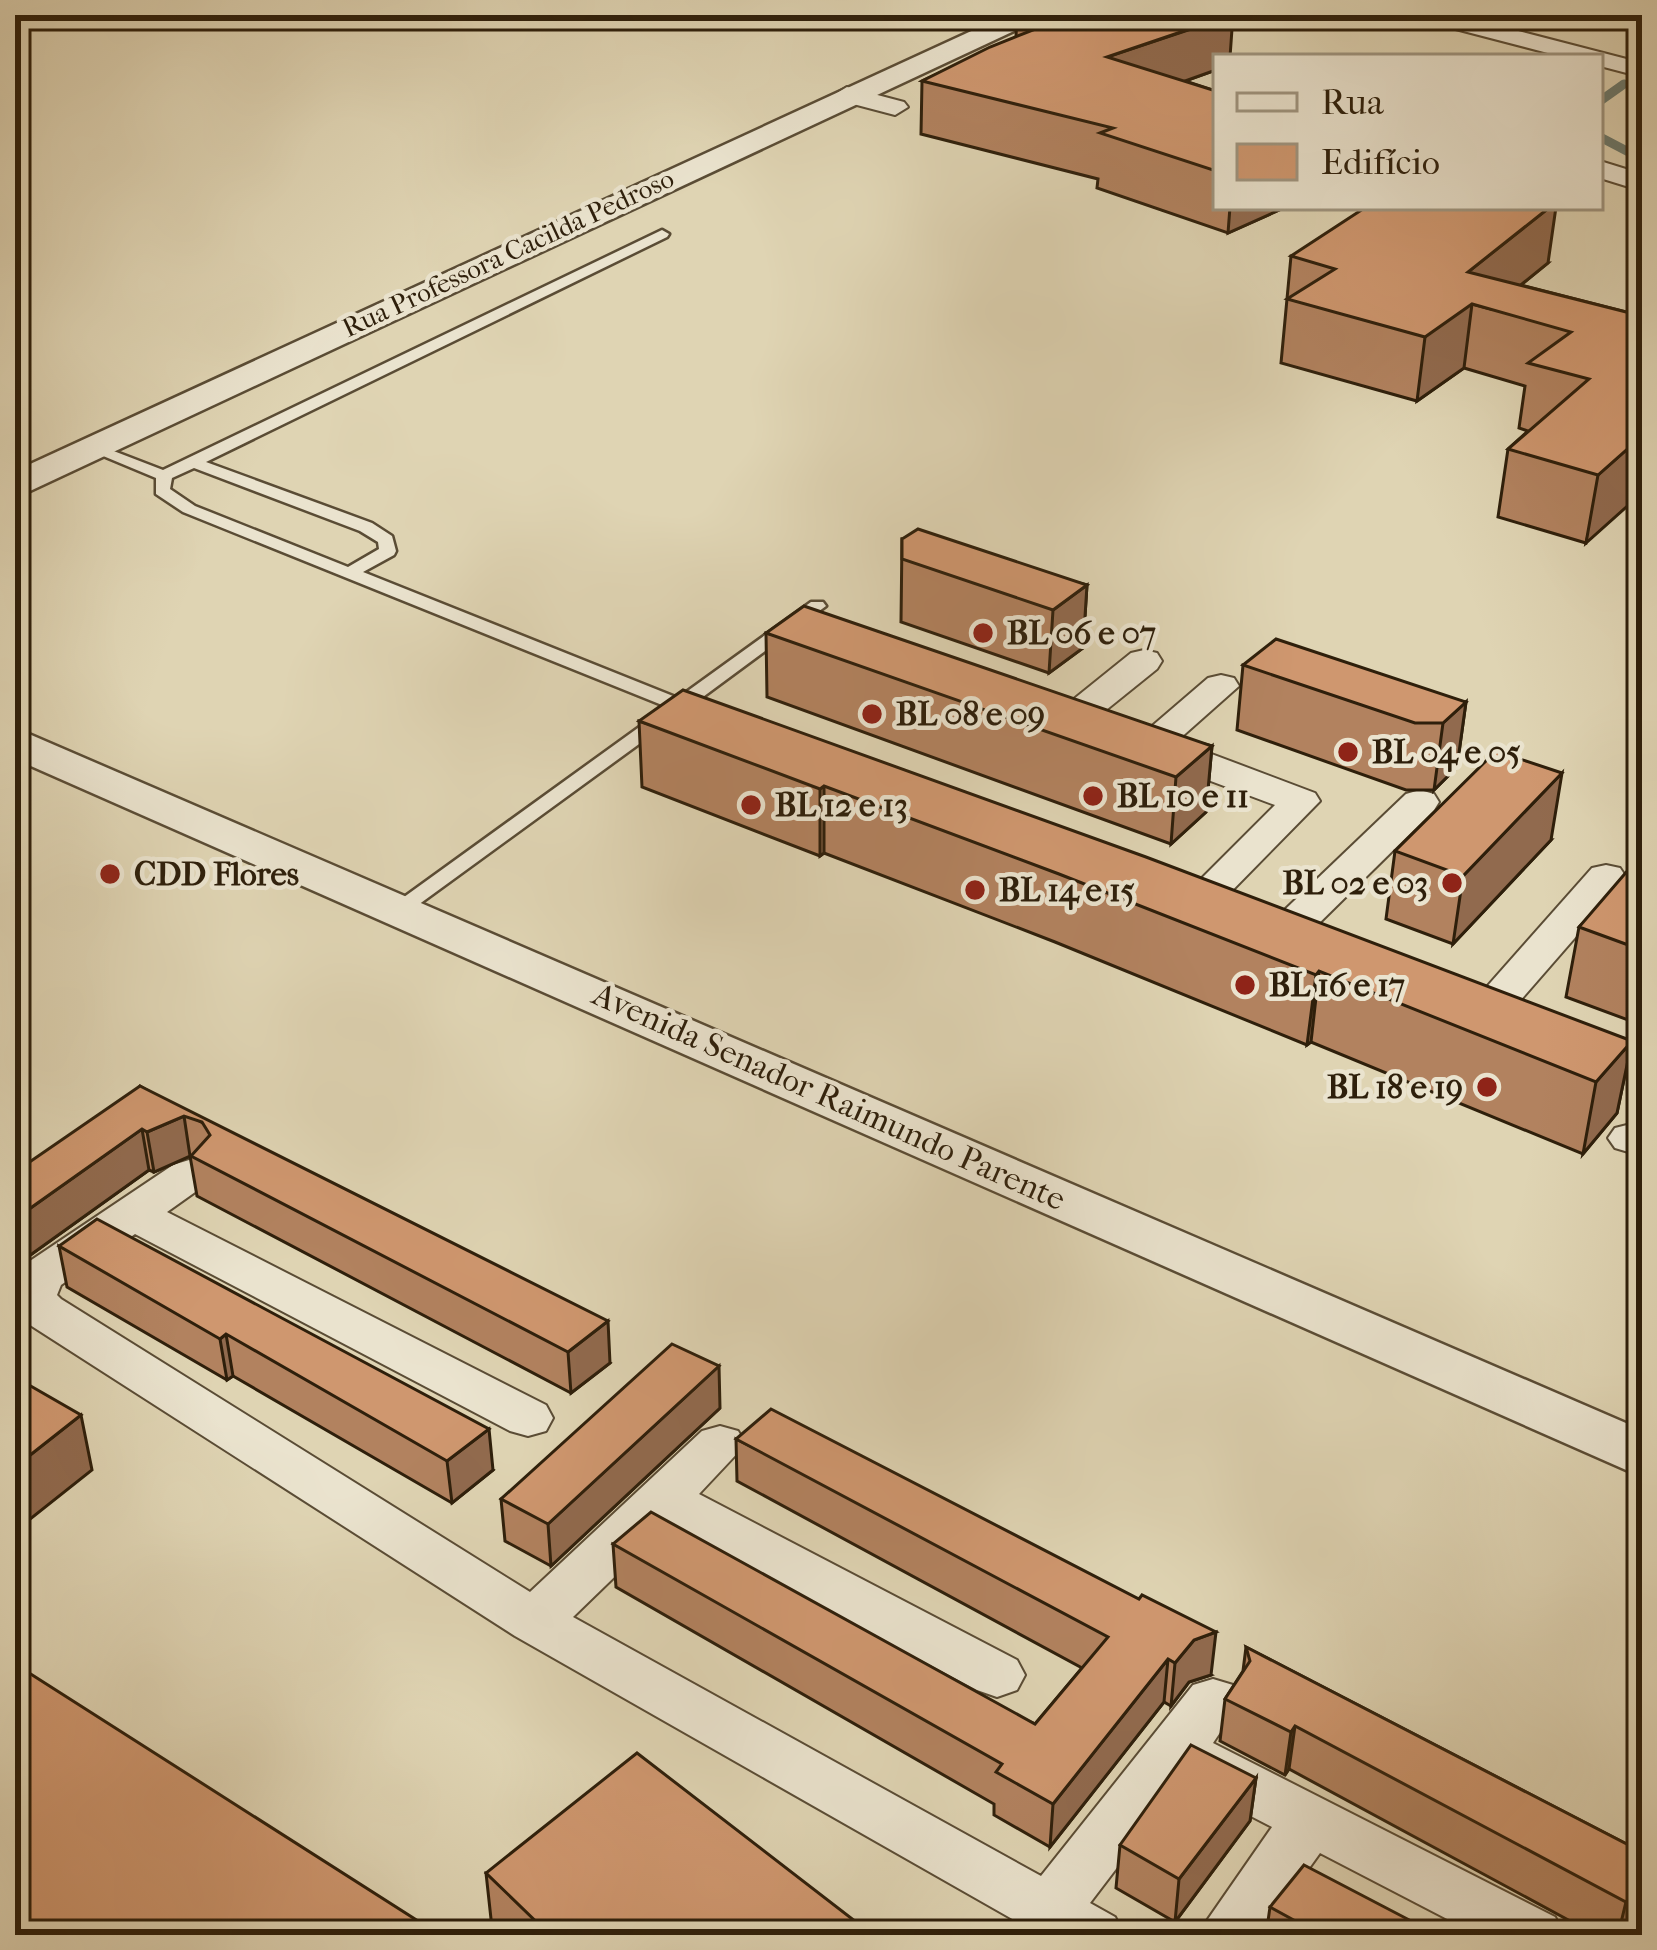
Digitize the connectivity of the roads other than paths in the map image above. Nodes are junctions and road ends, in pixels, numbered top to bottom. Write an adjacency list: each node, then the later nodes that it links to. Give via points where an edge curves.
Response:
1 (1429, 15): 4 (street)
2 (959, 16): 3 (street, via 981,25); 13 (street, Rua Professora Cacilda Pedroso)
3 (1018, 23): 8 (street, Rua Professora Cacilda Pedroso)
4 (1579, 54)
5 (1603, 60): 6 (street)
6 (1637, 69)
7 (922, 94): 8 (street)
8 (872, 95): 12 (street, Rua Professora Cacilda Pedroso)
9 (1603, 170): 10 (street)
10 (1642, 183)
11 (662, 234): 14 (lane)
12 (92, 448): 15 (lane); 16 (street, Rua Professora Cacilda Pedroso)
13 (15, 462)
14 (194, 462): 15 (lane); 17 (lane, via 386,539 388,551)
15 (164, 476): 17 (lane, via 162,491 189,509)
16 (15, 485)
17 (349, 573): 22 (lane)
18 (817, 606): 22 (lane)
19 (1144, 661): 23 (street)
20 (1221, 686): 25 (street)
21 (1030, 705): 23 (street)
22 (684, 707): 30 (lane)
23 (1072, 719): 25 (street)
24 (15, 742): 30 (street, Avenida Senador Raimundo Parente)
25 (1150, 745): 29 (street, via 1301,801)
26 (1420, 802): 31 (street)
27 (1606, 877): 34 (street)
28 (1158, 883): 29 (street)
29 (1201, 899): 31 (street)
30 (400, 909): 40 (street, Avenida Senador Raimundo Parente)
31 (1287, 931): 32 (street)
32 (1328, 946)
33 (1450, 992): 34 (street)
34 (1491, 1008): 35 (street)
35 (1642, 1066)
36 (189, 1175): 37 (street)
37 (130, 1213): 38 (street); 42 (street, via 41,1276 32,1298)
38 (528, 1418)
39 (720, 1444): 41 (street)
40 (1642, 1455)
41 (662, 1498): 42 (street); 43 (street)
42 (534, 1621): 47 (street)
43 (997, 1675)
44 (1213, 1701): 45 (street)
45 (1175, 1750): 46 (street); 47 (street)
46 (1311, 1820): 48 (street); 49 (street)
47 (1072, 1922)
48 (1227, 1935)
49 (1534, 1935)

